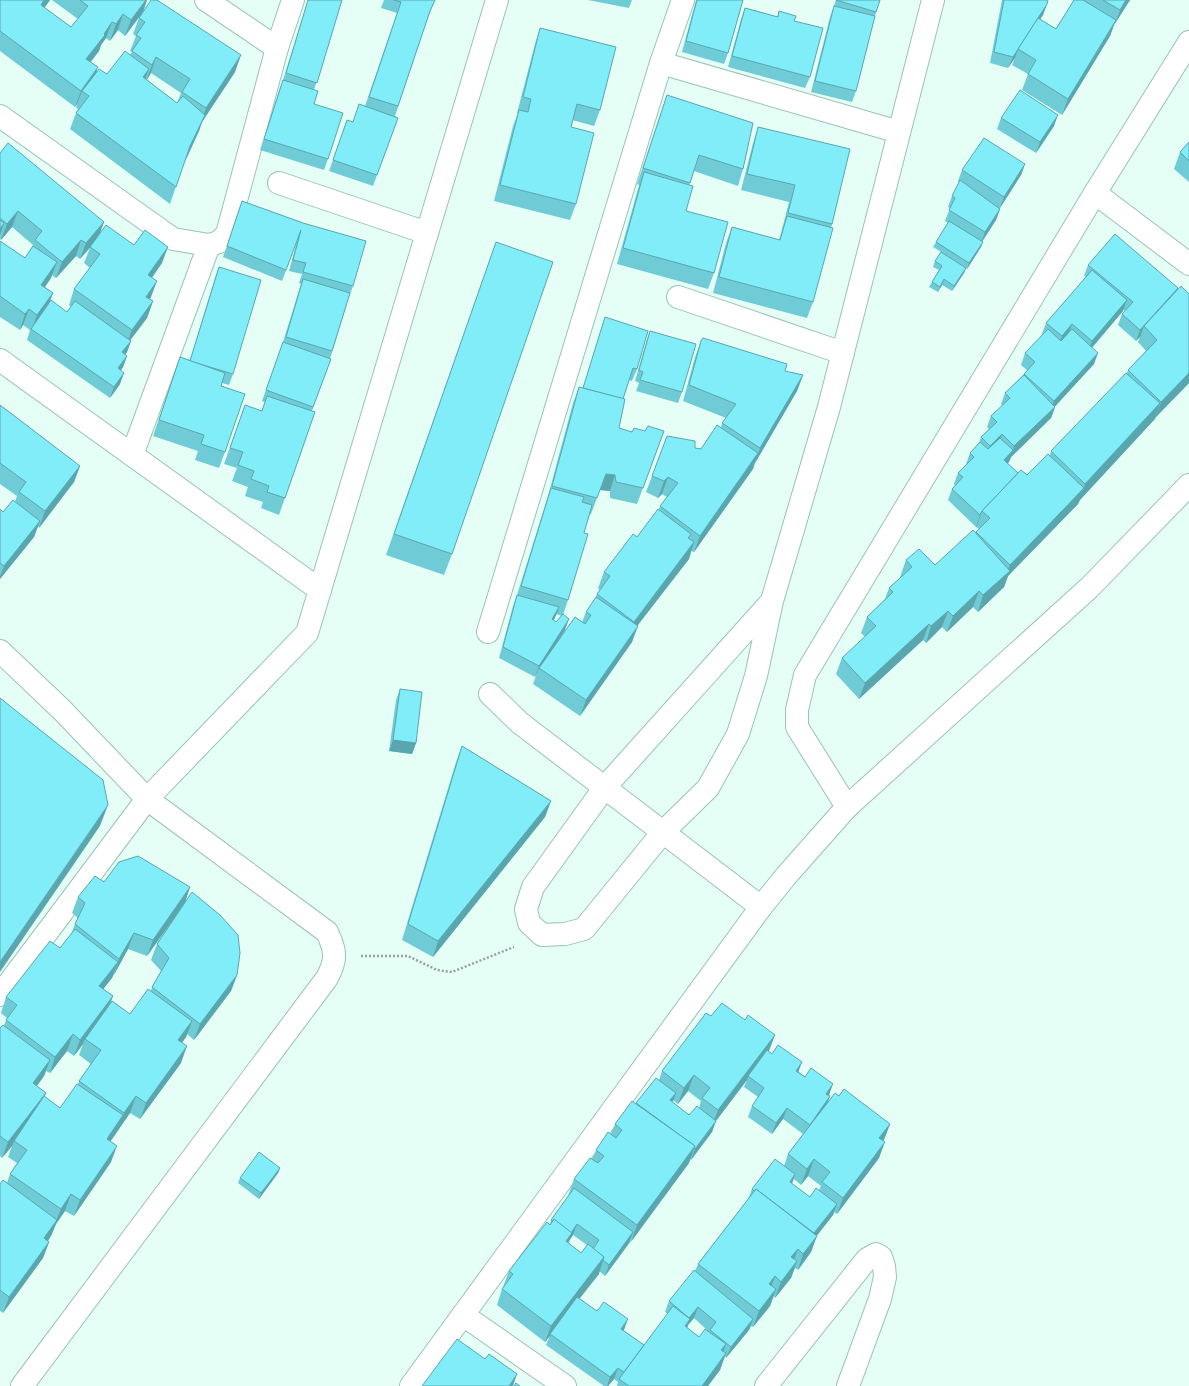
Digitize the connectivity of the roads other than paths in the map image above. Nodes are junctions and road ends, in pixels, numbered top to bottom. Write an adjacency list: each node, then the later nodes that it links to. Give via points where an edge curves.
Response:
1 (206, 0): 7 (street)
2 (293, 0): 7 (street)
3 (497, 0): 13 (street)
4 (683, 0): 8 (street)
5 (934, 0): 10 (street)
6 (1189, 42): 12 (street)
7 (277, 48): 14 (street, via 227,234 219,242)
8 (661, 63): 10 (street); 23 (street)
9 (0, 116): 14 (street, via 173,239)
10 (900, 132): 17 (street)
11 (279, 183): 13 (street)
12 (1095, 193): 15 (street); 28 (street, via 806,675 797,710 797,727)
13 (427, 233): 21 (street)
14 (209, 245): 19 (street)
15 (1189, 264)
16 (678, 298): 17 (street)
17 (843, 353): 22 (street)
18 (0, 360): 19 (street)
19 (132, 455): 21 (street)
20 (1189, 485): 28 (street, via 1090,587)
21 (320, 590): 27 (street, via 307,633)
22 (772, 601): 26 (street); 29 (street, via 756,676 738,734 708,788)
23 (488, 632)
24 (0, 651): 27 (street, via 63,711)
25 (490, 694): 26 (street, via 520,723)
26 (605, 787): 29 (street); 29 (street, via 533,887 526,909 529,923 542,935 565,934 584,929)
27 (147, 799): 31 (street); 33 (street, via 327,932 334,947 335,957 327,978)
28 (846, 807): 30 (street)
29 (663, 832): 30 (street)
30 (761, 907): 32 (street)
31 (0, 995)
32 (463, 1315): 34 (street); 35 (street)
33 (22, 1386)
34 (411, 1386)
35 (565, 1386)
36 (766, 1386): 37 (street, via 867,1259 876,1254 881,1257 885,1277 880,1299)
37 (848, 1386)

